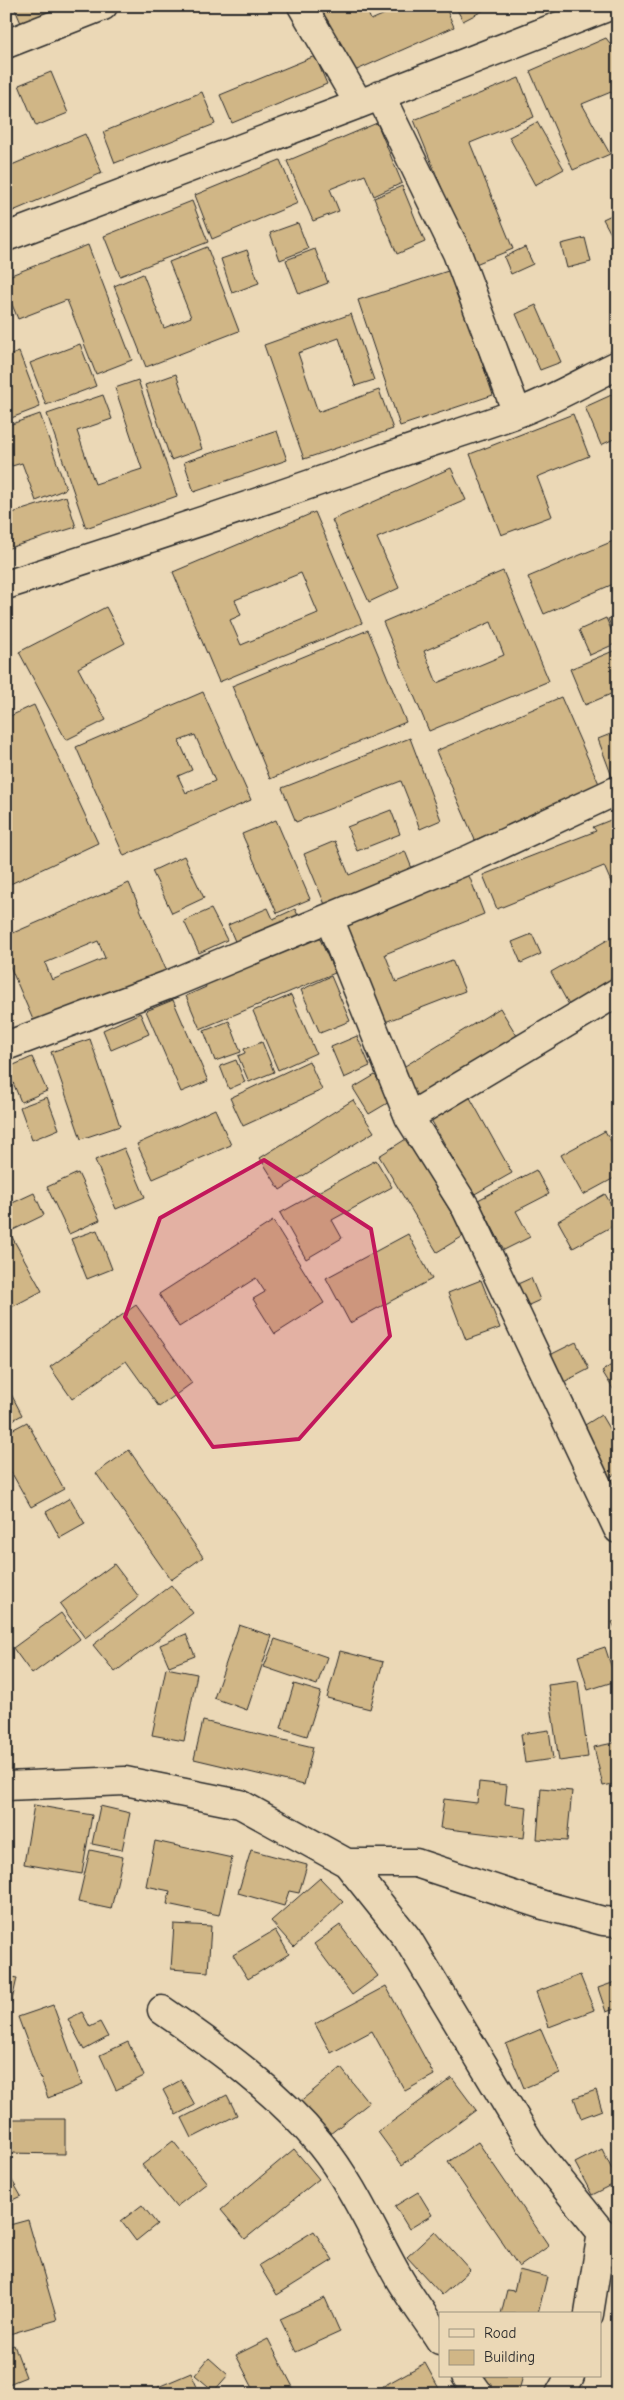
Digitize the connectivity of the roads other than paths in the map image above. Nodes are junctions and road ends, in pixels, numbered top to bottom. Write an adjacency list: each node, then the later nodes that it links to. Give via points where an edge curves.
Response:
1 (102, 6): 4 (street)
2 (302, 6): 5 (street)
3 (610, 6): 5 (street)
4 (6, 44)
5 (370, 100): 6 (street); 8 (street, via 457,253)
6 (6, 237)
7 (618, 365): 8 (street)
8 (517, 413): 9 (street, via 308,486)
9 (6, 585)
10 (618, 790): 11 (street, via 470,859)
11 (329, 918): 13 (street, via 168,985); 14 (street)
12 (618, 992): 14 (street)
13 (6, 1046)
14 (409, 1116): 15 (street, via 466,1208)
15 (618, 1529)
16 (6, 1786): 17 (street, via 125,1781 240,1804)
17 (347, 1863): 18 (street, via 416,1863 543,1905); 20 (street, via 407,1938 532,2146)
18 (618, 1922)
19 (162, 2010): 22 (street, via 243,2069 321,2145)
20 (610, 2242): 21 (street)
21 (590, 2312)
22 (439, 2338)
23 (467, 2378): 25 (street)
24 (569, 2378): 26 (street)
25 (479, 2394)
26 (560, 2394)

